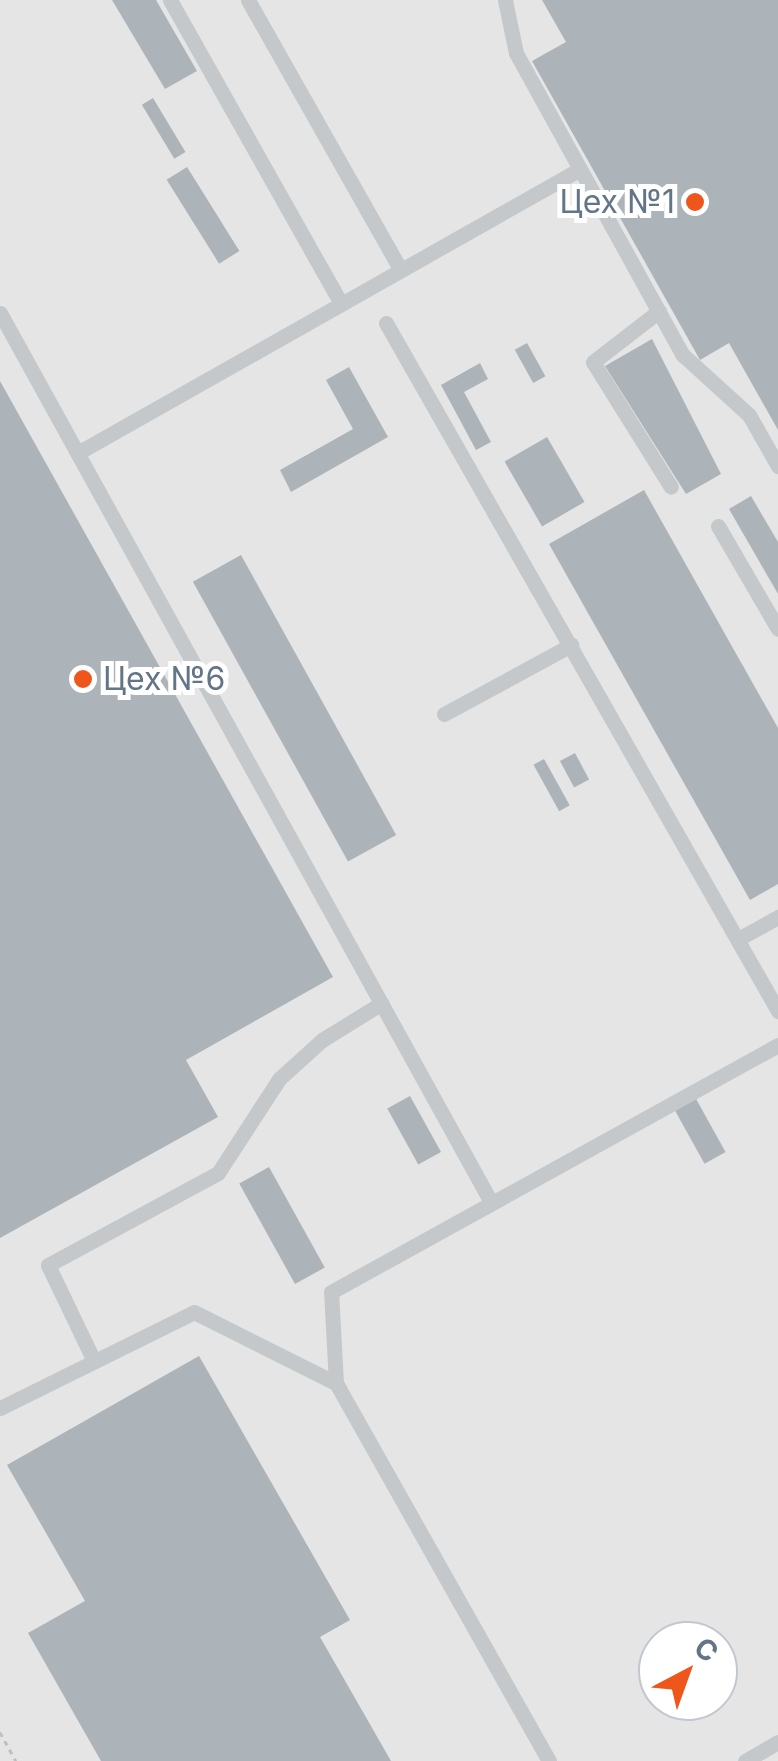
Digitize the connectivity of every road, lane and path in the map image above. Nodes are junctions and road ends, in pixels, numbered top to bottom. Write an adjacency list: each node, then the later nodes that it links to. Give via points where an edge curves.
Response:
1 (170, 0): 6 (lane)
2 (248, 0): 5 (lane)
3 (506, 0): 4 (lane, via 516,52)
4 (580, 169): 5 (lane); 7 (lane)
5 (401, 270): 6 (lane)
6 (341, 304): 10 (lane)
7 (659, 311): 11 (lane, via 683,356 749,415); 12 (lane, via 593,362)
8 (0, 313): 10 (lane)
9 (386, 323): 15 (lane)
10 (81, 451): 19 (lane)
11 (778, 466)
12 (671, 487)
13 (718, 526): 14 (lane)
14 (778, 629)
15 (571, 644): 16 (lane); 18 (lane)
16 (444, 714)
17 (778, 916): 18 (lane)
18 (738, 940): 20 (lane)
19 (382, 1003): 22 (lane); 23 (lane, via 322,1040 279,1079 218,1173 48,1264)
20 (778, 1011)
21 (778, 1045): 22 (lane)
22 (490, 1202): 24 (lane, via 331,1292)
23 (93, 1359): 24 (lane, via 194,1312); 25 (lane)
24 (336, 1383): 29 (lane)
25 (0, 1408)
26 (0, 1732): 28 (path)
27 (778, 1742): 30 (lane)
28 (16, 1761)
29 (549, 1761)
30 (745, 1761)

